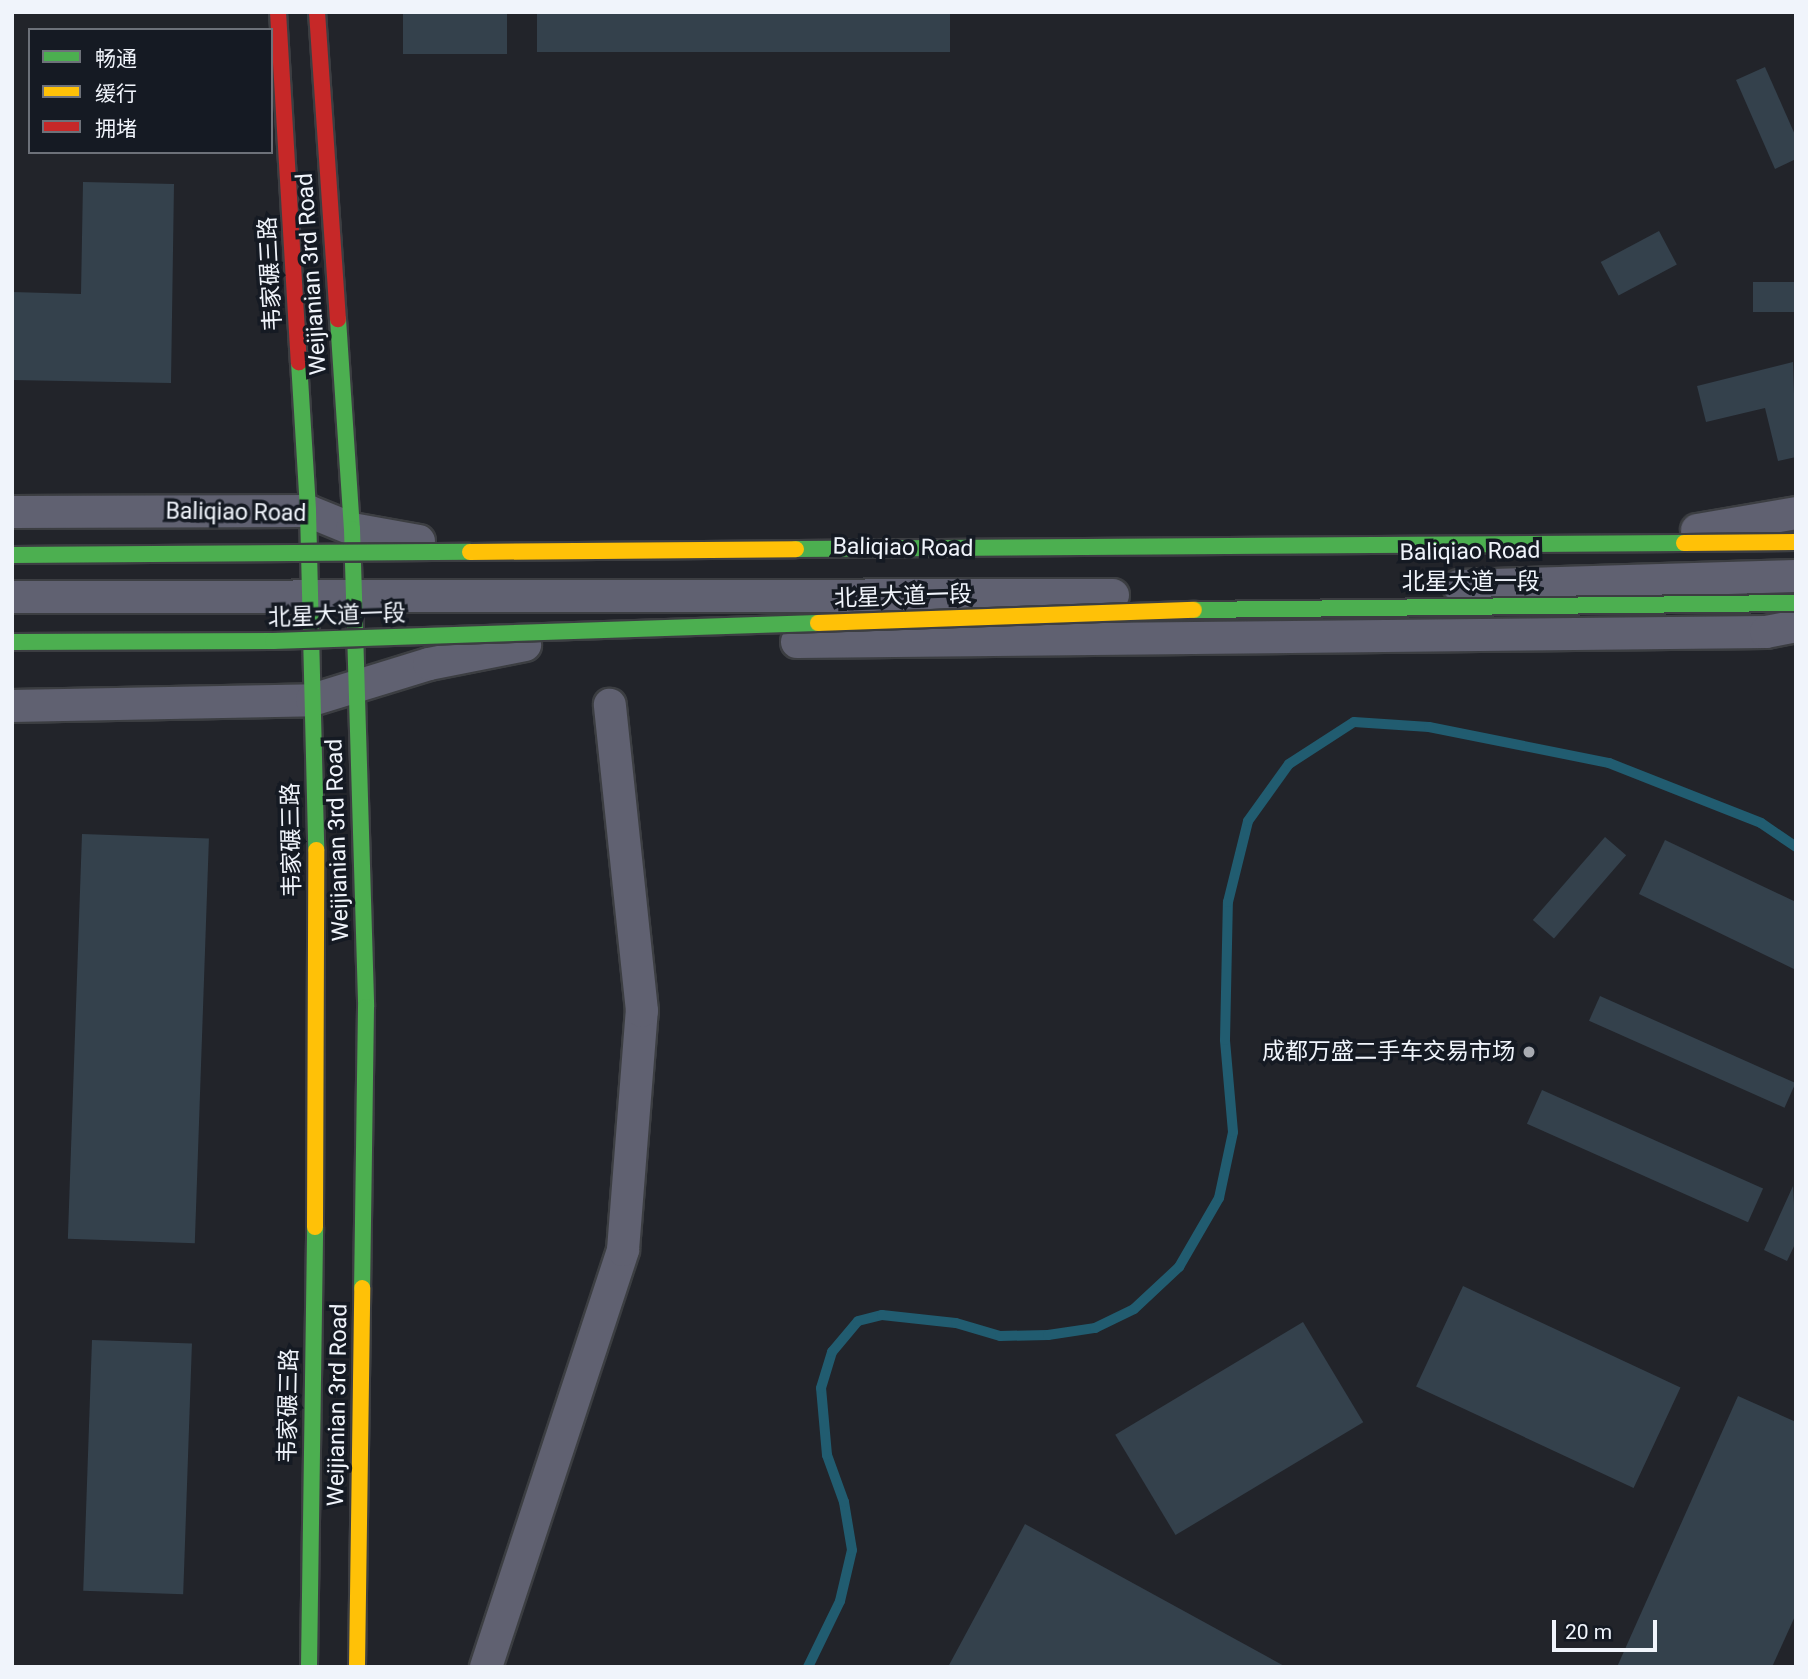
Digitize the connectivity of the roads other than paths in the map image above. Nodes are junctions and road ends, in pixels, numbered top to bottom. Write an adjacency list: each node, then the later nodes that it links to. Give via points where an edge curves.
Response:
1 (278, 12): 3 (main road, 韦家碾三路)
2 (317, 12): 6 (main road, Weijianian 3rd Road)
3 (308, 511): 4 (street, Baliqiao Road); 6 (street, Baliqiao Road); 11 (main road, 韦家碾三路)
4 (12, 512)
5 (1796, 513): 6 (street, Baliqiao Road, via 1526,555 425,542)
6 (352, 528): 12 (main road, Weijianian 3rd Road)
7 (1796, 542): 8 (main road, 北星大道一段, bridge)
8 (12, 555)
9 (1796, 576): 12 (street, Baliqiao Road, via 1161,594)
10 (12, 597): 11 (street, Baliqiao Road)
11 (310, 597): 12 (street, Baliqiao Road); 17 (main road, 韦家碾三路)
12 (355, 598): 16 (main road, Weijianian 3rd Road)
13 (1796, 603): 15 (main road, 北星大道一段, bridge, via 1338,606 273,641)
14 (1796, 626): 16 (street, via 1766,632 530,644 429,664)
15 (12, 642)
16 (357, 686): 17 (street); 21 (main road, Weijianian 3rd Road, via 366,1007)
17 (312, 700): 19 (street); 20 (main road, 韦家碾三路, via 318,954)
18 (610, 705): 22 (street, via 642,1011 623,1250)
19 (12, 706)
20 (309, 1667)
21 (357, 1667)
22 (486, 1667)

